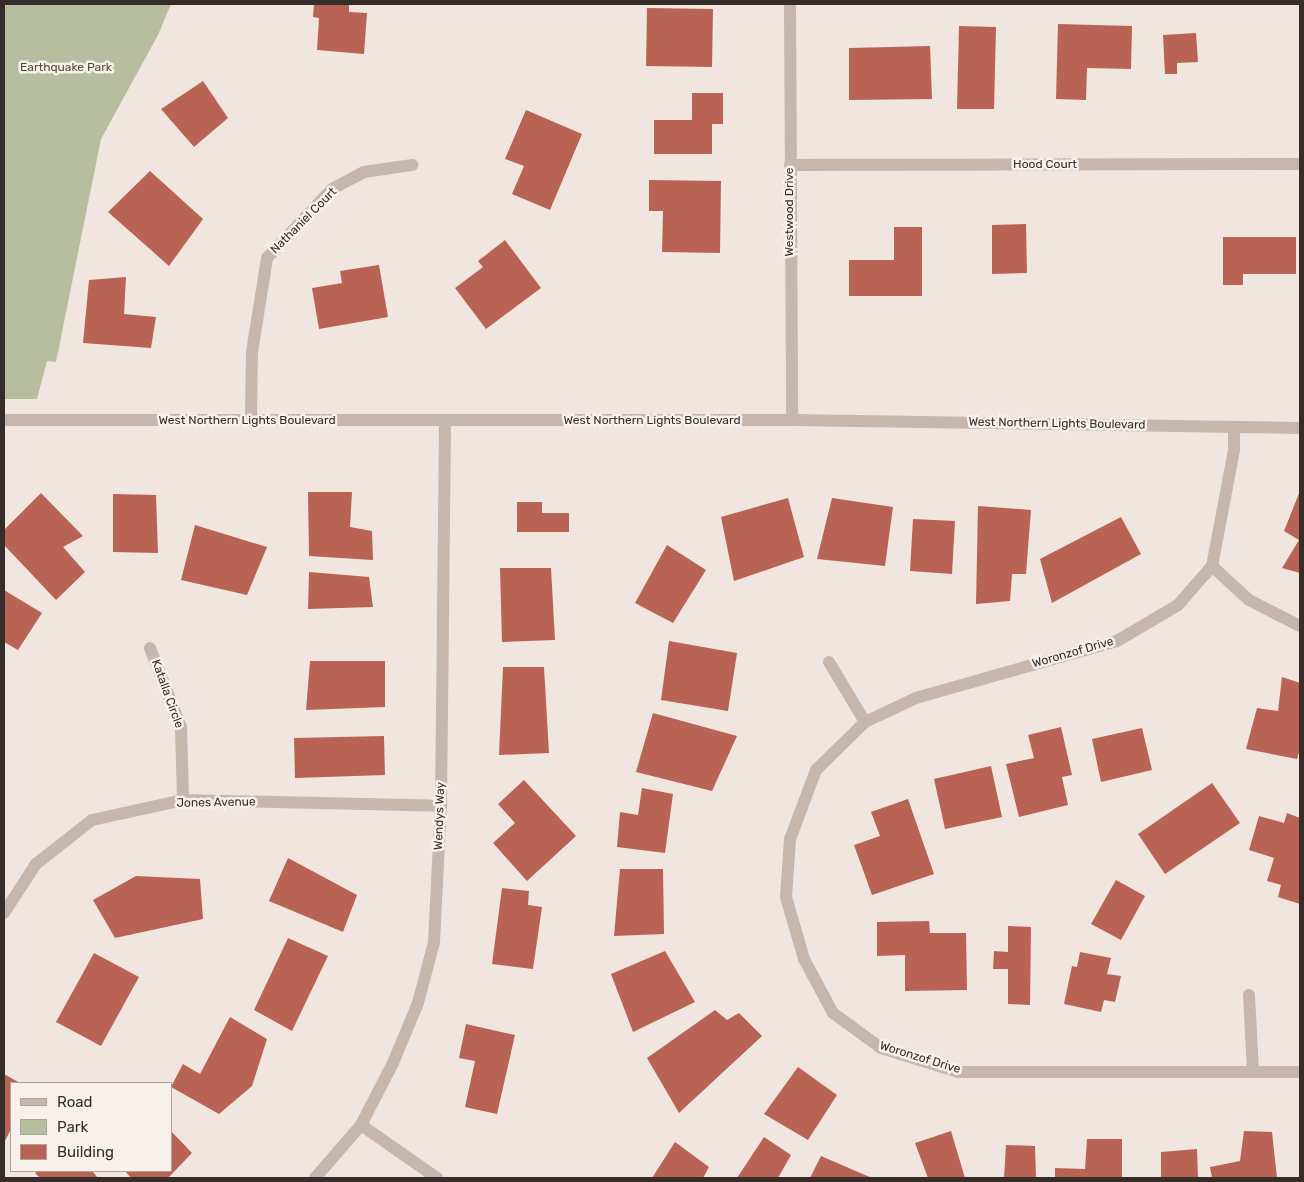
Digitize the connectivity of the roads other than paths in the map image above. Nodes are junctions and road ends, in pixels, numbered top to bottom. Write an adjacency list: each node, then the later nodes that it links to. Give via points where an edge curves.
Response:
1 (790, 4): 4 (street, Westwood Drive)
2 (1300, 164): 4 (street, Hood Court)
3 (412, 165): 7 (street, Nathaniel Court, via 364,172 332,189 267,258 252,352)
4 (790, 166): 6 (street, Westwood Drive)
5 (4, 420): 7 (street, West Northern Lights Boulevard)
6 (792, 420): 8 (street, West Northern Lights Boulevard); 9 (street, West Northern Lights Boulevard)
7 (251, 421): 8 (street, West Northern Lights Boulevard)
8 (444, 421): 17 (street, Wendys Way)
9 (1234, 427): 10 (street, West Northern Lights Boulevard); 11 (street, via 1234,450)
10 (1300, 428)
11 (1212, 566): 12 (street, via 1249,600); 15 (street, Woronzof Drive, via 1178,605 1117,641 916,698)
12 (1300, 626)
13 (150, 648): 16 (street, Katalla Circle, via 181,727)
14 (829, 662): 15 (street)
15 (865, 722): 20 (street, Woronzof Drive, via 816,770 790,839 786,897 804,959 833,1013 881,1048 958,1072)
16 (183, 800): 17 (street, Jones Avenue); 18 (street, Jones Avenue, via 92,820 36,864)
17 (441, 806): 22 (street, Wendys Way, via 434,942 418,1003 393,1064)
18 (4, 913)
19 (1250, 995): 20 (street)
20 (1253, 1072): 21 (street, Woronzof Drive)
21 (1300, 1072)
22 (361, 1125): 23 (street, Wendys Way); 24 (street)
23 (315, 1178)
24 (437, 1178)

